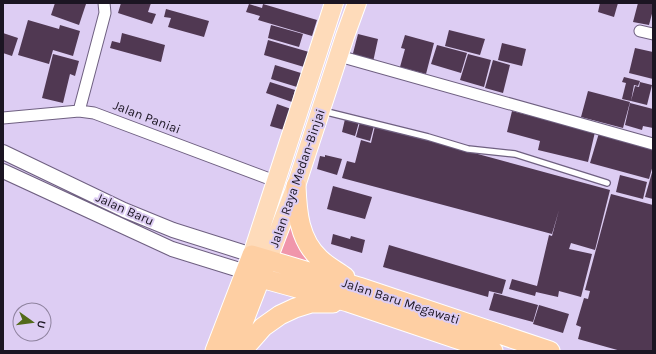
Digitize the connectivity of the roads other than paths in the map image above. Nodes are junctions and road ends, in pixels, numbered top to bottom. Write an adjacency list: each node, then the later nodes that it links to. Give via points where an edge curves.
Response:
1 (104, 3): 8 (street, via 105,13)
2 (334, 3): 13 (main road, Jalan Raya Medan-Binjai)
3 (357, 3): 6 (main road, Jalan Raya Medan-Binjai)
4 (640, 31): 5 (street)
5 (653, 34)
6 (339, 56): 7 (main road, Jalan Raya Medan-Binjai); 10 (street)
7 (321, 110): 14 (lane, via 468,149 515,154); 15 (main road, Jalan Raya Medan-Binjai)
8 (79, 111): 9 (street, Jalan Paniai); 13 (street, Jalan Paniai, via 94,113)
9 (3, 118)
10 (653, 144)
11 (3, 152): 16 (street, Jalan Baru, via 124,210)
12 (3, 171): 16 (street, Jalan Baru, via 172,249)
13 (275, 181): 16 (main road, Jalan Raya Medan-Binjai)
14 (607, 183)
15 (296, 186): 16 (main road, Jalan Raya Medan-Binjai); 17 (highway, via 298,214 305,240)
16 (257, 266): 17 (highway, Jalan Baru Megawati); 18 (highway, Jalan Raya Medan-Binjai); 19 (highway, Jalan Raya Medan-Binjai)
17 (354, 294): 20 (highway, via 290,310 263,326); 21 (highway, Jalan Baru Megawati); 22 (highway, Jalan Baru Megawati)
18 (215, 351)
19 (232, 351)
20 (242, 351)
21 (493, 351)
22 (550, 351)

